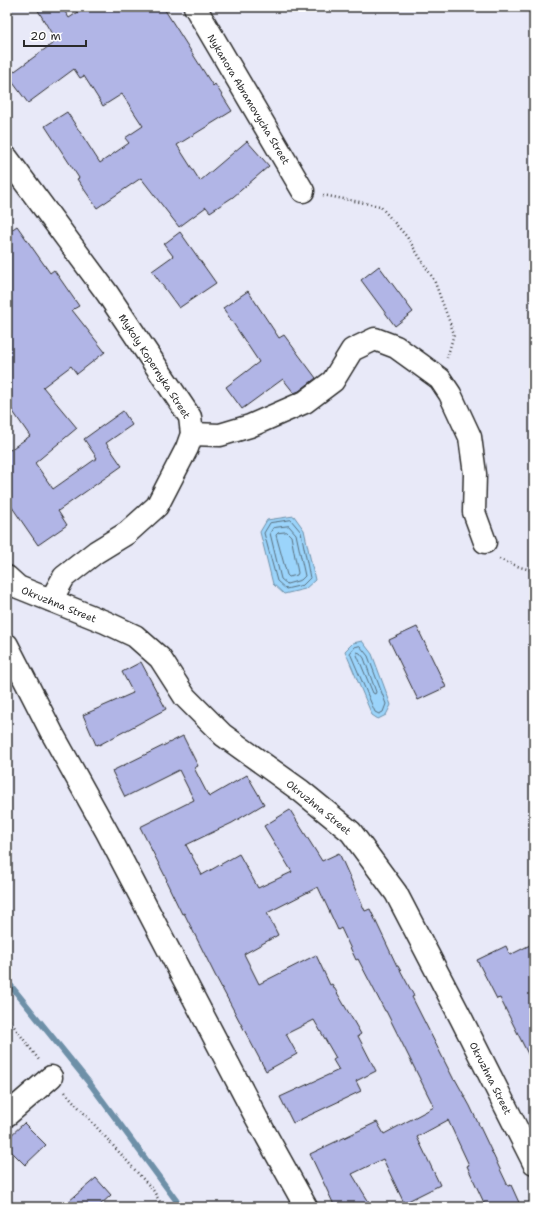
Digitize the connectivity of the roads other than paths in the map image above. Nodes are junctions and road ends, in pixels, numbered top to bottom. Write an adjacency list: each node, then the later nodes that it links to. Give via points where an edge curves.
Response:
1 (195, 7): 3 (street, Nykanora Abramovycha Street)
2 (7, 158): 4 (street, Mykoly Kopernyka Street, via 106,292 186,410 190,417)
3 (303, 191)
4 (192, 434): 5 (street, via 220,435 250,426 305,402 333,381 352,350 376,339 396,347 440,380 450,394 470,437 476,474 474,512); 7 (street, via 157,506 127,533 96,552 64,577)
5 (485, 542)
6 (7, 577): 7 (street, Okruzhna Street, via 18,587)
7 (51, 600): 11 (street, Okruzhna Street, via 135,636 160,658 185,698 223,735 301,791 351,832 396,893)
8 (7, 645): 12 (street)
9 (51, 1076): 10 (street)
10 (7, 1115)
11 (534, 1164)
12 (306, 1207)

